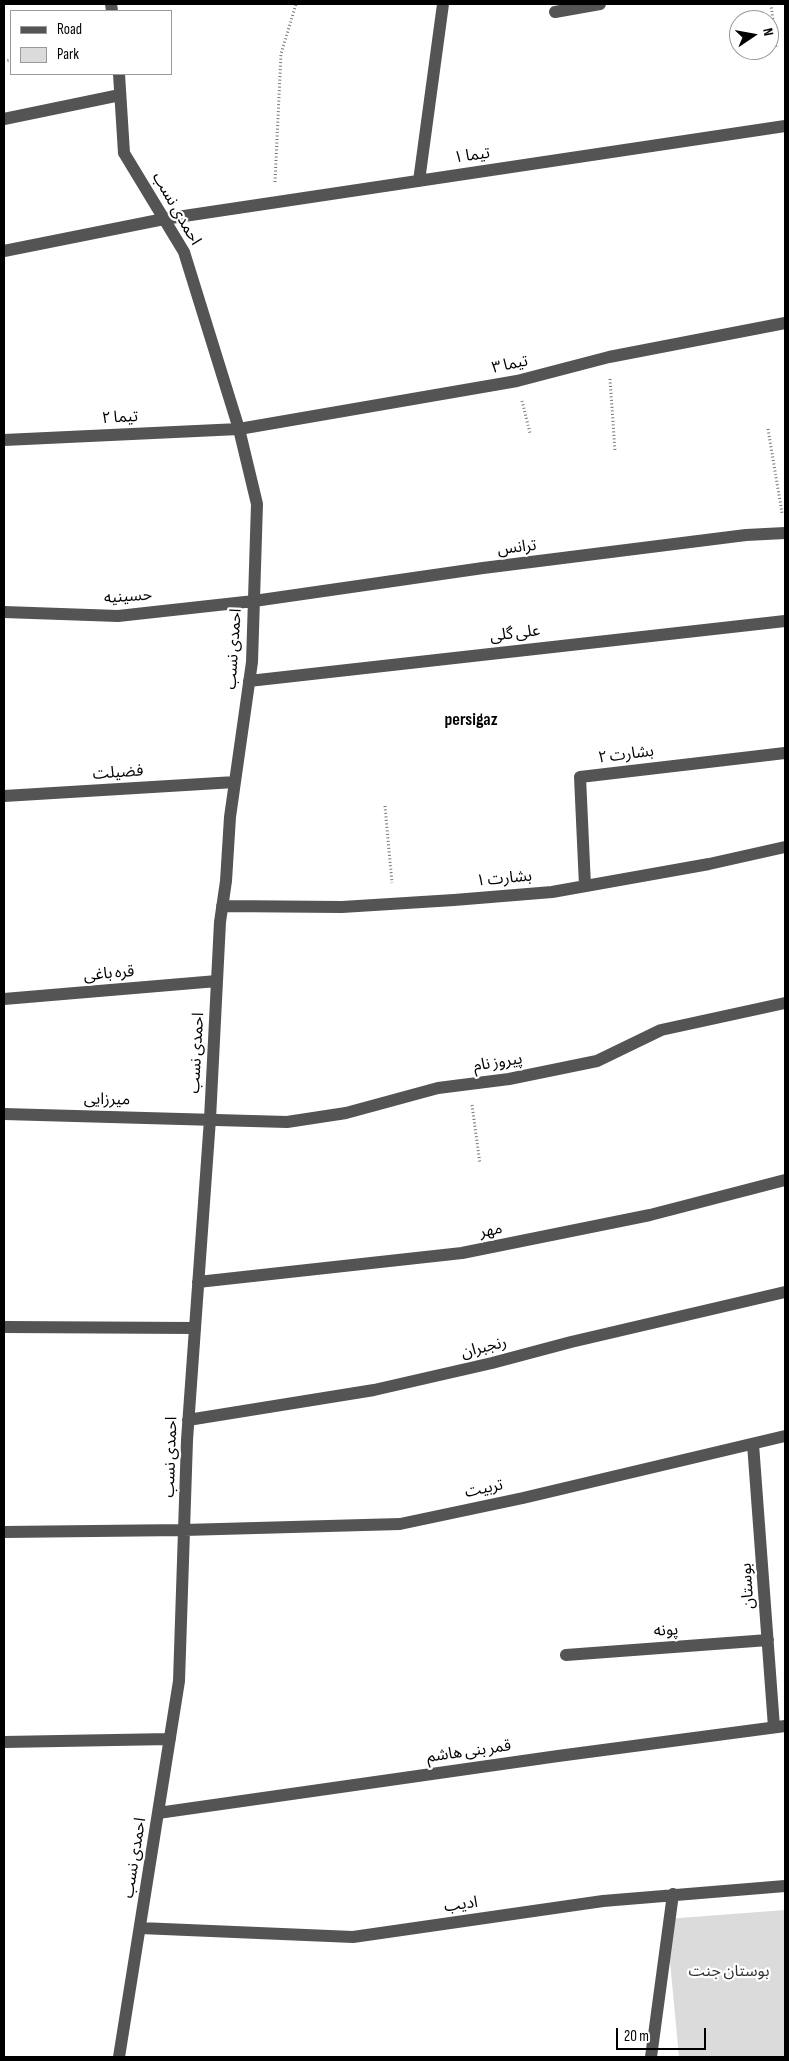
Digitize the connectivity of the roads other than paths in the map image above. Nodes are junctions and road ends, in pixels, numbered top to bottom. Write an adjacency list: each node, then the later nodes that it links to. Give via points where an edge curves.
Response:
1 (443, 4): 8 (street)
2 (600, 4): 3 (street)
3 (555, 12)
4 (119, 75): 5 (street, احمدی نسب)
5 (120, 95): 6 (street); 9 (street, احمدی نسب, via 124,152)
6 (4, 119)
7 (785, 126): 8 (street, تیما ۱)
8 (419, 181): 9 (street, تیما ۱)
9 (164, 219): 10 (street, تیما ۱); 12 (street, احمدی نسب, via 184,252)
10 (4, 250)
11 (785, 323): 12 (street, تیما ۳, via 608,357 516,381)
12 (239, 429): 13 (street, تیما ۲); 15 (street, احمدی نسب, via 257,504)
13 (4, 440)
14 (785, 533): 15 (street, ترانس, via 746,535 483,568)
15 (254, 601): 16 (street, حسینیه, via 118,616); 18 (street, احمدی نسب)
16 (4, 612)
17 (785, 621): 18 (street, علی گلی)
18 (249, 681): 20 (street, احمدی نسب)
19 (785, 753): 23 (street, بشارت ۲, via 580,776)
20 (235, 782): 21 (street, فضیلت); 24 (street, احمدی نسب)
21 (4, 796)
22 (785, 847): 23 (street, بشارت ۱)
23 (585, 886): 24 (street, بشارت ۱, via 552,892 342,907)
24 (222, 906): 25 (street, احمدی نسب)
25 (217, 981): 26 (street, قره باغی); 29 (street, احمدی نسب)
26 (4, 999)
27 (785, 1004): 29 (street, پیروز نام, via 661,1030 597,1061 509,1079 438,1088 346,1113 287,1122)
28 (4, 1114): 29 (street, میرزایی)
29 (210, 1118): 31 (street, احمدی نسب)
30 (785, 1180): 31 (street, مهر, via 650,1215 462,1253)
31 (198, 1282): 34 (street, احمدی نسب)
32 (785, 1292): 35 (street, رنجبران, via 374,1390)
33 (4, 1327): 34 (street)
34 (195, 1328): 35 (street, احمدی نسب)
35 (188, 1420): 38 (street, احمدی نسب)
36 (785, 1436): 37 (street, تربیت)
37 (753, 1444): 38 (street, تربیت, via 400,1524); 40 (street, بوستان)
38 (184, 1530): 39 (street, تربیت); 43 (street, احمدی نسب, via 180,1681)
39 (4, 1532)
40 (768, 1640): 41 (street, پونه); 42 (street, بوستان)
41 (566, 1655)
42 (780, 1726): 45 (street, قمر بنی هاشم)
43 (170, 1739): 44 (street); 45 (street, احمدی نسب)
44 (4, 1742)
45 (158, 1813): 48 (street, احمدی نسب)
46 (785, 1886): 47 (street, ادیب)
47 (673, 1894): 48 (street, ادیب, via 353,1937); 50 (street)
48 (140, 1928): 49 (street, احمدی نسب)
49 (119, 2057)
50 (651, 2057)

